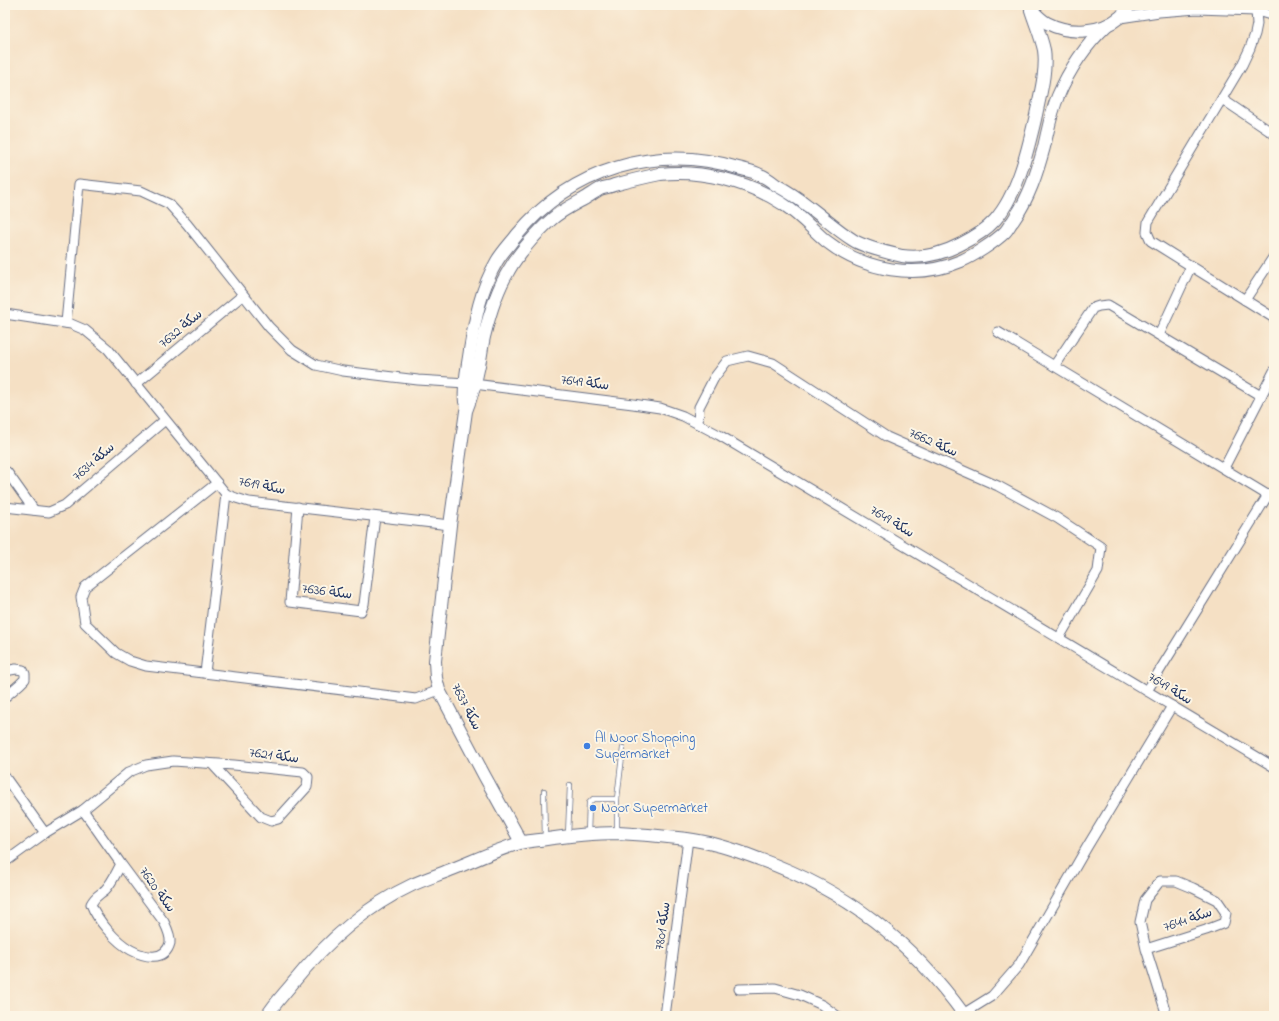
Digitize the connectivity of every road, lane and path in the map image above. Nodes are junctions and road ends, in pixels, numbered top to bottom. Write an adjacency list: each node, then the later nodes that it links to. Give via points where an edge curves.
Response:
1 (1130, 5): 6 (street)
2 (1238, 5): 4 (street)
3 (1029, 7): 7 (street, via 1047,23 1066,30 1086,31); 21 (street, via 1044,51 1044,68 1034,125 1010,197 995,220 976,236 928,257 903,256 855,242 807,205 760,174 720,162 688,158 659,159 619,166 581,182 546,205 526,224 498,260 486,282 475,316)
4 (1256, 11): 5 (street); 6 (street, via 1197,9); 8 (street, via 1257,24 1250,48)
5 (1274, 16)
6 (1120, 18): 7 (street)
7 (1106, 26): 21 (street, via 1092,39 1067,75 1057,98 1035,176 1023,207 1004,233 981,250 960,261 934,269 885,269 843,252 783,203 751,187 696,174 663,174 635,179 600,189 580,201 552,219 525,248 510,268 501,286 484,336 479,366)
8 (1222, 99): 9 (street); 11 (street, via 1148,222 1147,232 1151,241)
9 (1274, 134)
10 (1274, 256): 13 (street)
11 (1191, 266): 13 (street); 18 (street)
12 (244, 295): 16 (street, سكة 7649, via 169,204 141,191 79,184); 21 (street, سكة 7649, via 269,327 292,350 316,365 343,371 418,380); 22 (street, سكة 7632)
13 (1245, 300): 15 (street)
14 (5, 314): 16 (street, سكة 7619)
15 (1274, 318)
16 (66, 323): 22 (street, سكة 7619, via 85,330 108,349)
17 (998, 332): 19 (street)
18 (1159, 336): 19 (street, via 1108,305 1099,306 1093,308); 23 (street)
19 (1054, 366): 26 (street)
20 (1274, 371): 23 (street)
21 (470, 383): 25 (street, سكة 7649, via 660,408); 35 (street, via 465,397 466,411)
22 (136, 384): 24 (street, سكة 7619)
23 (1261, 396): 26 (street)
24 (165, 420): 28 (street, سكة 7619); 33 (street, سكة 7634, via 65,505 49,512)
25 (698, 424): 36 (street, سكة 7649); 36 (street, سكة 7662, via 699,406 714,378 727,361 748,356 773,363 886,437 998,486 1057,518 1101,547 1098,571)
26 (1224, 468): 30 (street)
27 (5, 470): 33 (street)
28 (217, 483): 29 (street, سكة 7619); 38 (street, via 85,587 81,597 85,624 116,653 146,666)
29 (226, 494): 32 (street, سكة 7619, via 249,502); 38 (street)
30 (1271, 497): 40 (street)
31 (5, 507): 33 (street, سكة 7634)
32 (298, 508): 34 (street, سكة 7619); 34 (street, سكة 7636, via 290,602 353,610 361,610 364,604)
33 (34, 510)
34 (375, 517): 35 (street, سكة 7619)
35 (450, 525): 39 (street, سكة 7637, via 435,661)
36 (1058, 638): 40 (street, سكة 7649)
37 (5, 671): 41 (street, via 23,670 25,674 25,679)
38 (205, 673): 39 (street, via 416,699)
39 (439, 690): 57 (street, سكة 7637)
40 (1147, 691): 42 (street, سكة 7649)
41 (5, 697)
42 (1172, 706): 45 (street, سكة 7649); 62 (street, via 1019,965 992,996)
43 (623, 748): 49 (lane)
44 (212, 764): 44 (street, سكة 7621, via 302,772 308,777 307,787 278,819 271,821 261,816); 50 (street, سكة 7621, via 173,761 146,765 129,772)
45 (1274, 767)
46 (5, 777): 51 (street)
47 (570, 785): 54 (lane)
48 (544, 791): 55 (lane)
49 (617, 799): 52 (lane); 53 (lane, via 593,799 589,803)
50 (83, 810): 51 (street, سكة 7621); 59 (street, سكة 7620)
51 (45, 833): 58 (street, سكة 7621)
52 (617, 833): 53 (street); 56 (street)
53 (588, 834): 54 (street)
54 (568, 836): 55 (street)
55 (545, 839): 57 (street)
56 (688, 839): 62 (street, via 734,850 772,864 841,897 899,940 926,967); 64 (street, سكة 7801)
57 (521, 842): 63 (street, via 412,885 369,910 342,931 304,970)
58 (5, 862)
59 (121, 864): 59 (street, سكة 7620, via 164,922 169,933 170,942 166,950 159,955 152,957 130,950 94,912 91,904 95,897 105,890)
60 (1146, 949): 60 (street, سكة 7644, via 1140,922 1145,900 1160,881 1176,881 1193,888 1217,900 1226,913 1224,923); 66 (street, سكة 7644)
61 (738, 989): 65 (street, via 775,988 822,1005)
62 (964, 1015)
63 (267, 1016)
64 (665, 1016)
65 (837, 1016)
66 (1167, 1016)

